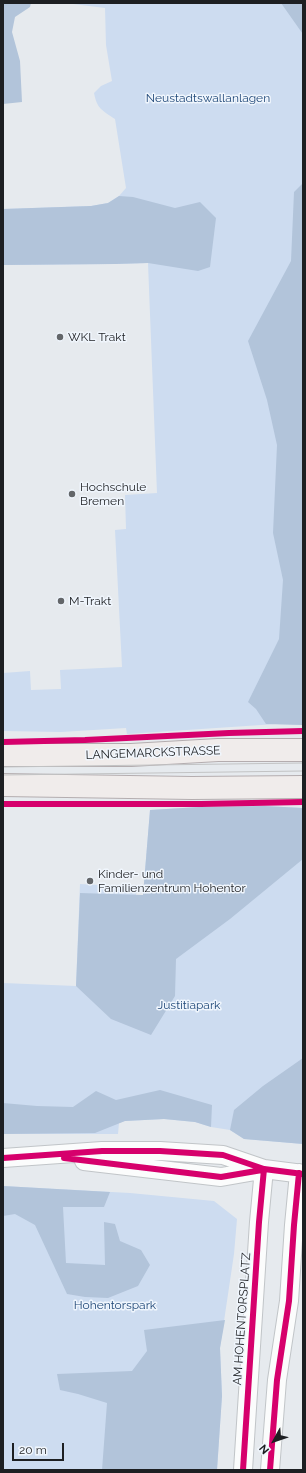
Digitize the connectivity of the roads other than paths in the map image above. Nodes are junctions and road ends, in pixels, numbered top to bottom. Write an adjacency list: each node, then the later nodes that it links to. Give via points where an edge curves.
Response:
1 (303, 750): 2 (main road, LANGEMARCKSTRASSE, via 218,750 131,755)
2 (3, 755)
3 (3, 785): 4 (main road)
4 (303, 787)
5 (3, 1158): 6 (street, via 40,1156 221,1177)
6 (264, 1169): 7 (street); 8 (street, AM HOHENTORSPLATZ)
7 (301, 1174): 9 (street, via 294,1225 289,1301 277,1380)
8 (243, 1470)
9 (270, 1470)

